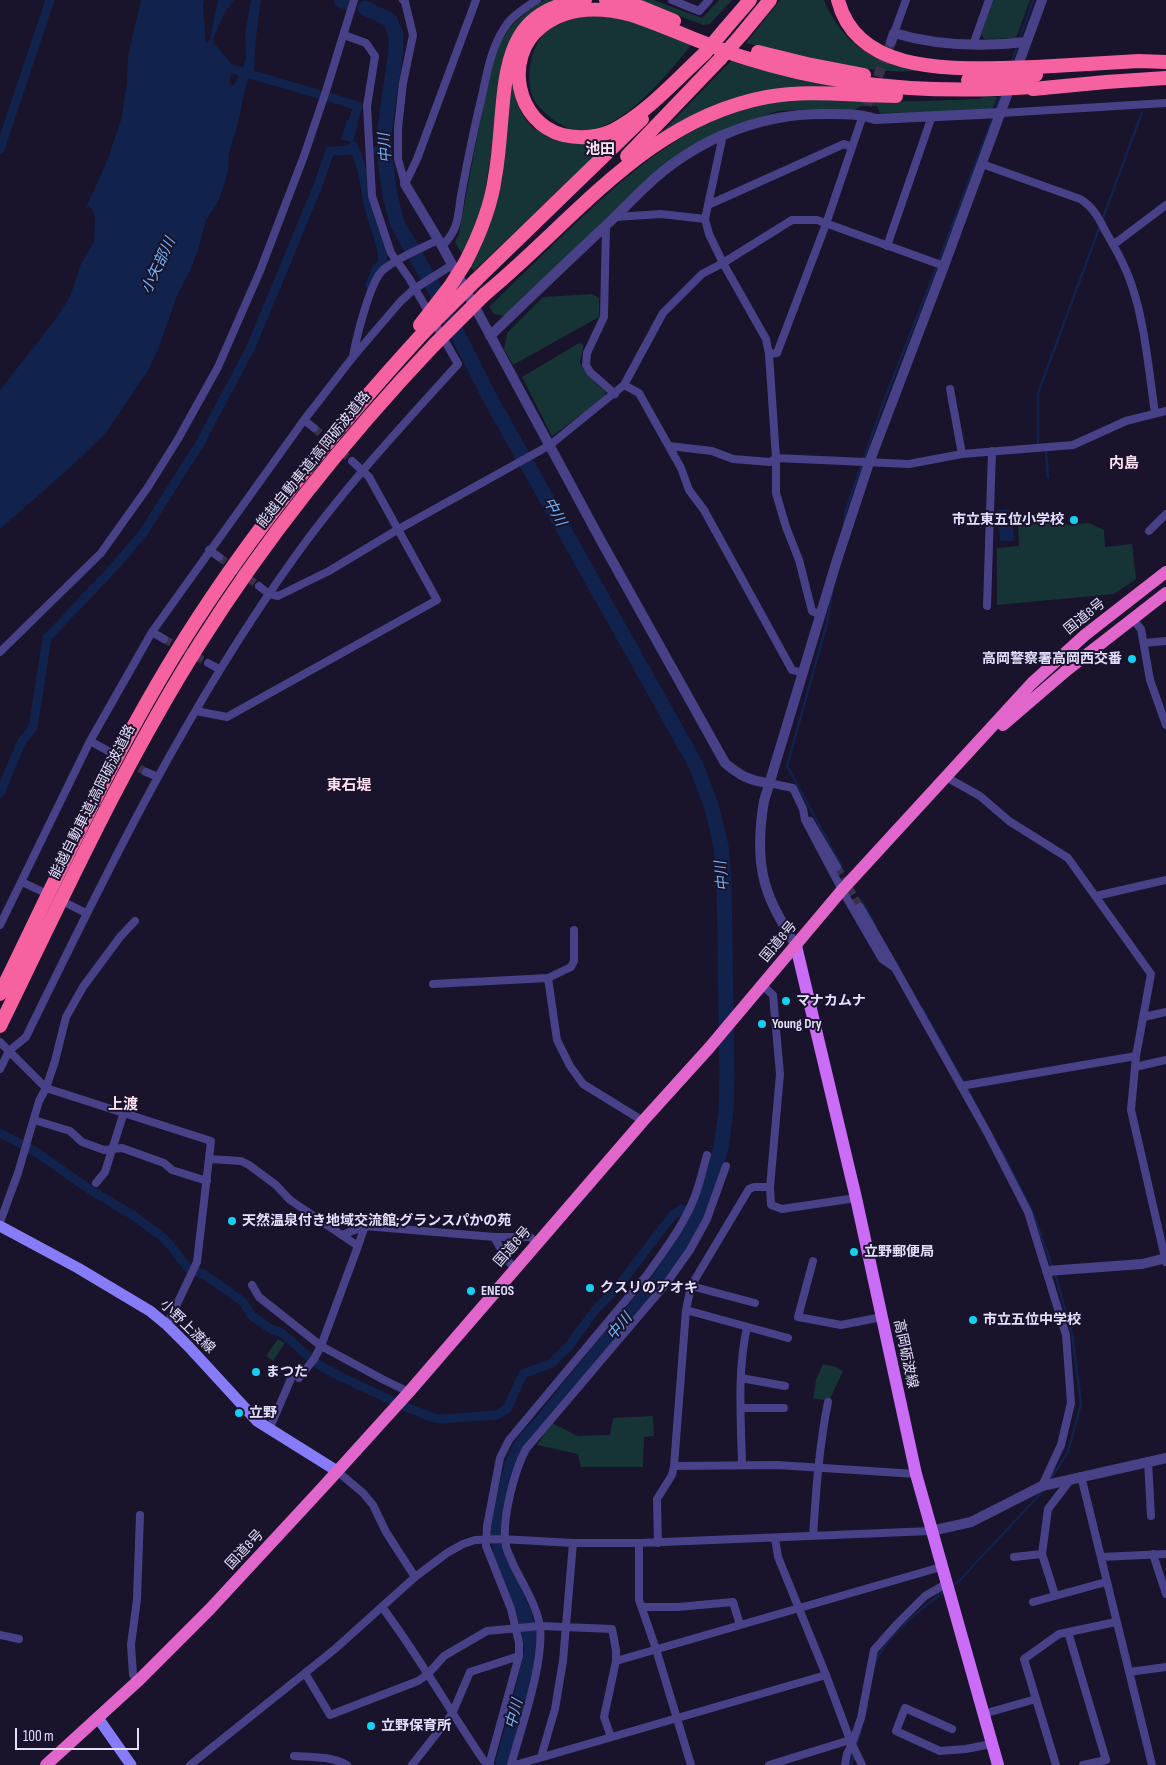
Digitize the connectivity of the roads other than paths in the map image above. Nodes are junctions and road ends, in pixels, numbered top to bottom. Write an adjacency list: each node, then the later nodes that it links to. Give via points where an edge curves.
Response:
1 (354, 0): 15 (street)
2 (403, 0): 32 (street, via 414,35 398,128 398,159)
3 (476, 0): 32 (street)
4 (537, 0): 39 (street, via 506,25 497,40 477,116 457,226 452,236)
5 (585, 0): 43 (highway, via 562,5 539,16 515,42 505,81 498,157 490,199 478,236)
6 (606, 0): 24 (highway, via 640,7 752,50 836,70 921,80)
7 (672, 0): 8 (street, via 699,11)
8 (709, 0)
9 (750, 0): 19 (highway, bridge)
10 (770, 0): 47 (highway, 能越自動車道;高岡砺波道路, bridge, via 720,59 634,148)
11 (838, 0): 24 (highway, via 854,32 864,42 890,56)
12 (906, 0): 16 (street)
13 (989, 0): 18 (street)
14 (1042, 0): 17 (street)
15 (344, 35): 42 (street, via 366,43 375,56 367,106 372,196 391,254); 83 (street, via 301,164 260,271 218,367 178,439 148,488 101,553)
16 (892, 38): 18 (street)
17 (1026, 42): 18 (street); 27 (street)
18 (973, 45)
19 (705, 53): 24 (highway, via 638,114 598,136 573,138 549,130 529,112 520,90 521,56 532,35 551,20 588,10 632,15 745,58 806,74 889,87 945,89); 48 (highway, bridge, via 623,138)
20 (1166, 62): 23 (highway, via 1139,62)
21 (1166, 66): 23 (highway)
22 (1166, 78): 23 (highway, via 1072,85)
23 (1035, 79): 24 (highway, bridge); 24 (highway, bridge)
24 (999, 82): 47 (highway, via 911,96 790,94 746,101 717,111 683,127 636,157)
25 (1166, 102): 27 (street)
26 (865, 110): 28 (street, via 875,119); 29 (street, via 792,115 757,122); 30 (street)
27 (1000, 113): 28 (street); 31 (street)
28 (932, 116): 41 (street)
29 (723, 135): 33 (street); 35 (street, via 676,162)
30 (852, 147): 33 (street, via 844,144); 37 (street)
31 (982, 164): 40 (street, via 1080,199 1096,215); 45 (street)
32 (405, 184): 39 (street)
33 (708, 204): 36 (street)
34 (1166, 205): 40 (street)
35 (616, 216): 36 (street, via 661,214); 38 (street)
36 (705, 219): 44 (street)
37 (826, 224): 41 (street); 44 (street, via 817,220 792,220); 50 (street, via 777,353)
38 (606, 226): 49 (street); 54 (street, via 604,318 587,353 586,365)
39 (440, 243): 42 (street); 43 (street)
40 (1113, 245): 56 (street, via 1125,266 1138,307)
41 (887, 246): 45 (street)
42 (400, 259): 46 (street); 51 (street, via 382,271 371,293 356,336)
43 (458, 264): 46 (street); 48 (highway, bridge, via 451,285); 49 (street)
44 (724, 264): 50 (street, via 766,339); 52 (street, via 702,274 663,312)
45 (944, 266): 65 (street)
46 (416, 288): 51 (street); 66 (street, via 458,364)
47 (485, 294): 116 (highway, 能越自動車道;高岡砺波道路, bridge, via 434,344 355,431 248,570 200,643 124,775)
48 (422, 329): 113 (highway, 能越自動車道;高岡砺波道路, via 366,390 226,576 187,636 109,772)
49 (490, 336): 59 (street)
50 (769, 354): 63 (street)
51 (353, 357): 57 (street)
52 (624, 385): 54 (street); 60 (street, via 639,393)
53 (950, 389): 62 (street)
54 (615, 394): 59 (street)
55 (1166, 411): 56 (street)
56 (1155, 414): 61 (street, via 1126,421 1073,445)
57 (304, 420): 58 (street); 70 (street)
58 (314, 428)
59 (550, 446): 68 (street); 94 (street, via 725,763 745,778)
60 (669, 446): 63 (street, via 712,451 733,459 770,462); 86 (street, via 689,490 704,510 792,670)
61 (992, 451): 62 (street); 76 (street)
62 (962, 454): 65 (street, via 909,464)
63 (776, 458): 65 (street); 77 (street, via 776,492 786,527 799,560 812,611)
64 (352, 461): 66 (street)
65 (869, 463): 77 (street)
66 (362, 469): 68 (street); 75 (street)
67 (1166, 514): 69 (street)
68 (397, 530): 75 (street, via 329,571 278,596); 87 (street, via 437,600 227,718)
69 (1150, 531)
70 (209, 550): 71 (street); 79 (street)
71 (219, 557)
72 (1166, 572): 93 (highway, 国道8号, via 1085,635 1032,683)
73 (259, 586): 75 (street)
74 (1166, 593): 78 (highway, 国道8号)
75 (269, 594): 85 (street)
76 (987, 606)
77 (821, 615): 86 (street)
78 (1133, 620): 82 (street, via 1141,629); 93 (highway, 国道8号, via 1068,670)
79 (152, 632): 80 (street); 89 (street)
80 (164, 639)
81 (1166, 641): 82 (street)
82 (1144, 643): 88 (street, via 1150,680)
83 (0, 652)
84 (208, 663): 85 (street)
85 (219, 669): 87 (street)
86 (803, 673): 94 (street)
87 (196, 711): 92 (street)
88 (1166, 725)
89 (90, 741): 90 (street); 98 (street)
90 (110, 752)
91 (146, 772): 92 (street)
92 (158, 777): 104 (street)
93 (946, 777): 99 (highway, 国道8号); 101 (street, via 980,796 1009,821 1068,858)
94 (769, 783): 95 (street, via 793,788); 108 (street, via 761,823 763,874 776,912)
95 (803, 809): 96 (street); 99 (street, via 805,820)
96 (837, 867)
97 (1166, 880): 101 (street)
98 (22, 882): 100 (street); 106 (street)
99 (842, 890): 108 (highway, 国道8号); 109 (street, via 882,959)
100 (41, 891)
101 (1096, 896): 115 (street, via 1152,974)
102 (68, 904): 104 (street)
103 (860, 907): 109 (street)
104 (86, 913): 118 (street, via 26,1037)
105 (135, 921): 124 (street, via 83,987 66,1017)
106 (0, 925)
107 (574, 930): 110 (street, via 574,961 571,967)
108 (796, 946): 112 (highway, 国道8号); 135 (main road, 高岡砺波線)
109 (895, 968): 123 (street)
110 (548, 978): 111 (street); 127 (street, via 557,1040 570,1066 583,1084)
111 (433, 984)
112 (762, 985): 127 (highway, 国道8号); 134 (street, via 773,995 780,1074)
113 (0, 994)
114 (1166, 1012): 115 (street)
115 (1144, 1017): 119 (street)
116 (0, 1026)
117 (0, 1042): 118 (street)
118 (9, 1052): 122 (street); 124 (street)
119 (1136, 1056): 121 (street); 123 (street)
120 (1166, 1060): 121 (street)
121 (1135, 1068): 142 (street, via 1131,1110)
122 (0, 1069)
123 (962, 1086): 145 (street, via 1028,1212)
124 (46, 1088): 125 (street); 126 (street)
125 (124, 1112): 128 (street); 130 (street, via 211,1142)
126 (34, 1120): 128 (street, via 70,1131 82,1142 104,1150); 136 (street)
127 (643, 1121): 140 (highway, 国道8号)
128 (112, 1149): 132 (street, via 122,1148 164,1162 172,1170); 133 (street, via 105,1172)
129 (706, 1155): 177 (street, via 695,1196 665,1250 509,1440 500,1458 487,1526)
130 (209, 1159): 132 (street); 138 (street, via 241,1161 249,1165 290,1200)
131 (726, 1166): 176 (street, via 707,1219 671,1278 526,1449 518,1464)
132 (207, 1181): 151 (street, via 197,1262)
133 (96, 1183)
134 (770, 1187): 135 (street, via 771,1205 782,1209); 147 (street, via 749,1190)
135 (856, 1198): 150 (main road, 高岡砺波線)
136 (0, 1224): 151 (main road, 小野上渡線, via 138,1303)
137 (365, 1226): 138 (street); 139 (street); 141 (street)
138 (342, 1235): 141 (street)
139 (494, 1237): 140 (street, via 530,1237); 144 (street)
140 (537, 1244): 144 (highway, 国道8号)
141 (358, 1246): 154 (street)
142 (1166, 1259): 145 (street, via 1142,1264)
143 (813, 1261): 150 (street, via 798,1317 841,1325)
144 (515, 1268): 157 (highway, 国道8号)
145 (1047, 1270): 170 (street, via 1066,1335 1072,1403 1060,1445)
146 (252, 1286): 154 (street, via 259,1297)
147 (691, 1286): 148 (street); 149 (street)
148 (755, 1303)
149 (686, 1310): 152 (street); 165 (street)
150 (882, 1316): 168 (main road, 高岡砺波線)
151 (167, 1325): 161 (main road, 小野上渡線)
152 (748, 1327): 153 (street); 155 (street)
153 (788, 1338)
154 (321, 1346): 157 (street); 161 (street, via 313,1360 296,1376)
155 (741, 1378): 156 (street); 159 (street)
156 (785, 1386)
157 (409, 1392): 167 (highway, 国道8号)
158 (828, 1402): 166 (street)
159 (741, 1408): 160 (street); 164 (street)
160 (784, 1408)
161 (269, 1430): 167 (main road, 小野上渡線)
162 (1166, 1458): 163 (street)
163 (1148, 1462): 169 (street); 172 (street)
164 (742, 1465): 165 (street); 166 (street)
165 (674, 1466): 180 (street, via 657,1499)
166 (818, 1468): 168 (street); 174 (street)
167 (337, 1471): 187 (street, via 373,1505); 212 (highway, 国道8号, via 264,1552)
168 (916, 1474): 173 (main road, 高岡砺波線)
169 (1076, 1478): 170 (street); 181 (street, via 1048,1509); 185 (street)
170 (1042, 1486): 173 (street, via 972,1522)
171 (140, 1515): 212 (street, via 132,1645 133,1674)
172 (1151, 1516)
173 (931, 1531): 174 (street); 186 (main road, 高岡砺波線)
174 (813, 1536): 175 (street)
175 (775, 1538): 180 (street); 195 (street, via 778,1557)
176 (504, 1539): 177 (street); 178 (street); 198 (street, via 528,1589)
177 (488, 1540): 187 (street, via 463,1544); 199 (street, via 486,1546)
178 (573, 1543): 179 (street); 200 (street)
179 (639, 1543): 180 (street); 194 (street, via 639,1600)
180 (658, 1543)
181 (1042, 1554): 184 (street); 191 (street)
182 (1153, 1554): 183 (street); 185 (street); 190 (street)
183 (1166, 1554)
184 (1014, 1557)
185 (1101, 1557): 188 (street)
186 (941, 1567): 189 (main road, 高岡砺波線); 195 (street)
187 (415, 1577): 193 (street)
188 (1106, 1582): 191 (street); 196 (street)
189 (946, 1584): 215 (main road, 高岡砺波線); 220 (street, via 926,1596 874,1650 861,1718)
190 (1166, 1594)
191 (1055, 1595): 192 (street)
192 (1033, 1602)
193 (382, 1607): 209 (street); 210 (street)
194 (642, 1607): 197 (street, via 733,1602); 204 (street)
195 (799, 1608): 197 (street); 211 (street)
196 (1116, 1622): 201 (street); 208 (street)
197 (740, 1625): 204 (street)
198 (538, 1626): 199 (street); 200 (street); 230 (street, via 536,1674)
199 (518, 1627): 205 (street); 210 (street, via 487,1631 444,1656)
200 (566, 1627): 206 (street, via 612,1629); 223 (street, via 554,1709)
201 (1068, 1632): 213 (street, via 1059,1634 1024,1659); 237 (street, via 1106,1760)
202 (0, 1635): 203 (street)
203 (19, 1639)
204 (656, 1649): 206 (street); 217 (street)
205 (518, 1656): 214 (street, via 470,1672); 229 (street)
206 (616, 1661): 219 (street, via 604,1717)
207 (1166, 1667): 208 (street)
208 (1129, 1672): 238 (street)
209 (305, 1673): 210 (street, via 330,1715 418,1681); 226 (street)
210 (428, 1674): 214 (street)
211 (826, 1675): 217 (street); 220 (street)
212 (139, 1680): 216 (highway, 国道8号)
213 (1036, 1699): 215 (street); 236 (street)
214 (452, 1714): 228 (street); 229 (street)
215 (983, 1714): 221 (main road, 高岡砺波線)
216 (98, 1718): 224 (highway, 国道8号); 225 (main road)
217 (677, 1718): 219 (street); 231 (street)
218 (952, 1729): 221 (street, via 905,1708 896,1731 940,1751 966,1750)
219 (611, 1737): 223 (street)
220 (851, 1742): 232 (street); 233 (street); 234 (street)
221 (991, 1744): 235 (main road, 高岡砺波線)
222 (294, 1756): 227 (street, via 337,1760)
223 (541, 1757): 230 (street)
224 (46, 1765)
225 (131, 1765)
226 (190, 1765)
227 (347, 1765)
228 (412, 1765)
229 (489, 1765)
230 (513, 1765)
231 (690, 1765)
232 (769, 1765)
233 (845, 1765)
234 (862, 1765)
235 (998, 1765)
236 (1056, 1765)
237 (1082, 1765)
238 (1152, 1765)

